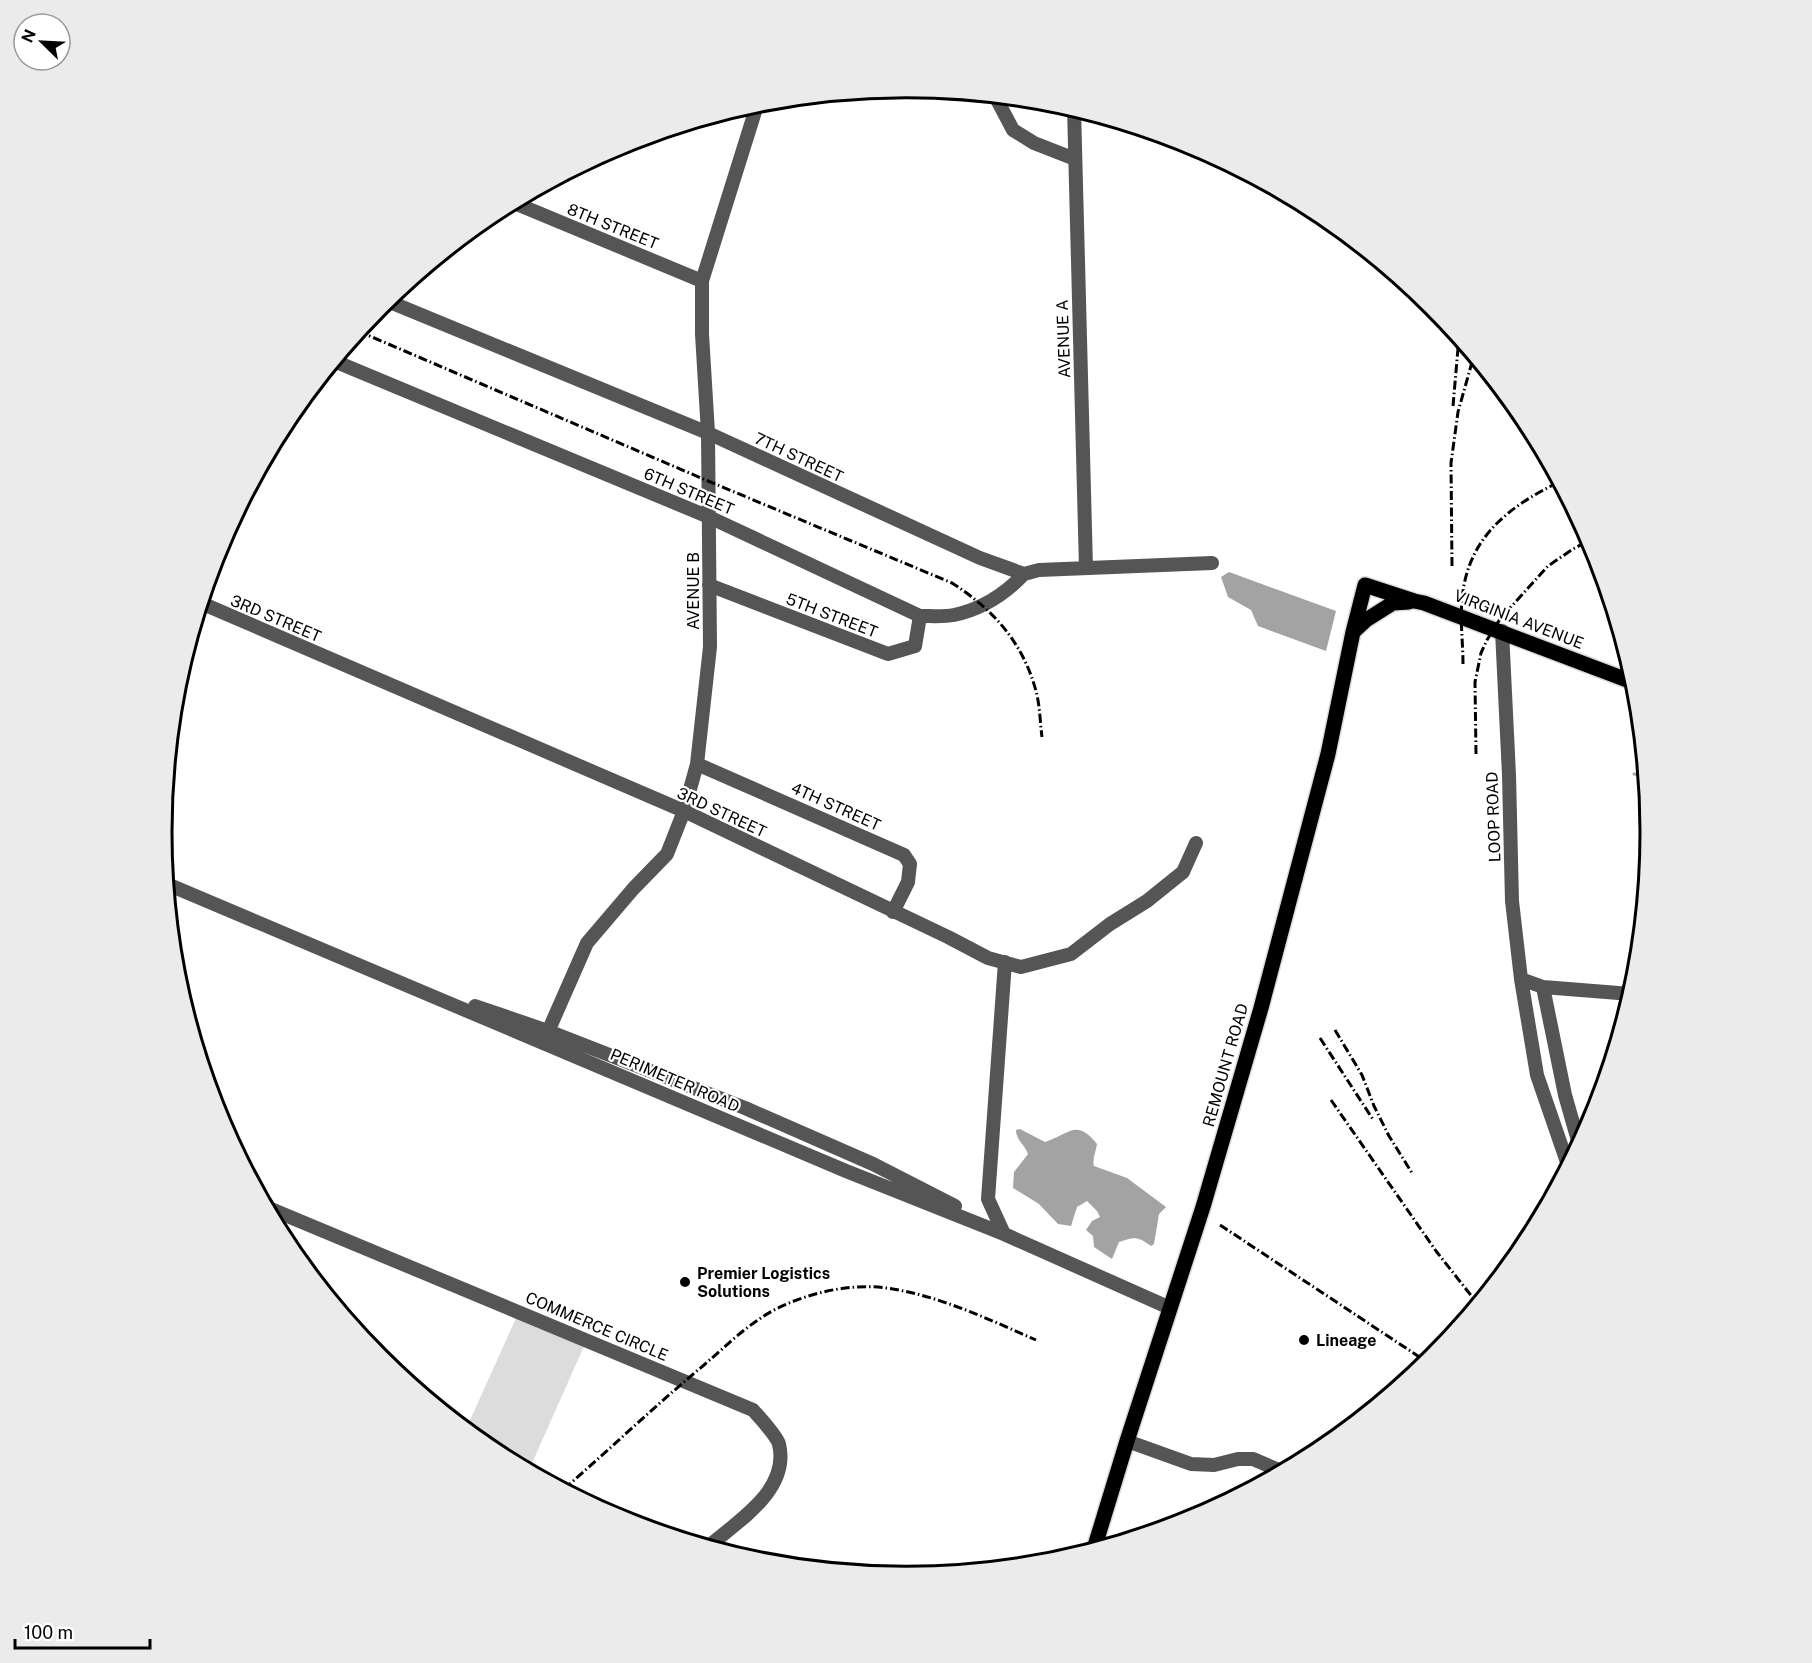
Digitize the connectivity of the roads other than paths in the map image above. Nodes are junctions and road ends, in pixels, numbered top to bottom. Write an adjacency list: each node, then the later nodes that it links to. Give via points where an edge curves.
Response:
1 (998, 104): 4 (street, via 1013,130)
2 (754, 114): 6 (street, AVENUE B)
3 (1074, 118): 4 (street, AVENUE A)
4 (1075, 159): 12 (street, AVENUE A)
5 (522, 206): 6 (street, 8TH STREET)
6 (702, 281): 9 (street, AVENUE B)
7 (395, 304): 9 (street, 7TH STREET)
8 (341, 364): 10 (street, 6TH STREET)
9 (708, 433): 10 (street, AVENUE B); 13 (street, 7TH STREET, via 980,558)
10 (709, 517): 15 (street, AVENUE B); 18 (street, 6TH STREET)
11 (1212, 564): 12 (street, 7TH STREET)
12 (1086, 568): 13 (street, 7TH STREET)
13 (1024, 574): 18 (street, 6TH STREET, via 1008,591 983,605 954,615)
14 (1366, 580): 16 (main road, VIRGINIA AVENUE); 20 (main road, REMOUNT ROAD)
15 (709, 585): 18 (street, 5TH STREET, via 888,654 915,646); 22 (street, AVENUE B, via 710,647)
16 (1419, 602): 19 (main road, VIRGINIA AVENUE); 20 (main road, via 1393,603)
17 (208, 606): 23 (street, 3RD STREET)
18 (920, 616)
19 (1502, 631): 21 (main road, VIRGINIA AVENUE); 28 (street, LOOP ROAD, via 1512,900)
20 (1353, 632): 38 (main road, REMOUNT ROAD, via 1328,754 1261,1008)
21 (1624, 679)
22 (697, 764): 23 (street, AVENUE B); 26 (street, 4TH STREET, via 904,855 910,864 908,882)
23 (684, 811): 26 (street, 3RD STREET); 31 (street, AVENUE B, via 668,854 588,943)
24 (1196, 843): 27 (street, 3RD STREET, via 1183,872 1071,954 1021,967)
25 (175, 887): 31 (street, via 432,996 481,1007)
26 (893, 912): 27 (street, 3RD STREET, via 988,958)
27 (1005, 962): 37 (street, via 987,1199)
28 (1521, 979): 29 (street); 35 (street, LOOP ROAD, via 1537,1075)
29 (1543, 987): 30 (street); 32 (street)
30 (1622, 993)
31 (546, 1037): 33 (street, via 715,1096); 34 (street, PERIMETER ROAD)
32 (1575, 1131)
33 (801, 1133): 34 (street); 37 (street, via 915,1184)
34 (796, 1149): 37 (street, PERIMETER ROAD)
35 (1565, 1155)
36 (279, 1213): 41 (street, COMMERCE CIRCLE, via 753,1410 778,1442 781,1469 764,1499)
37 (998, 1232): 38 (street, PERIMETER ROAD)
38 (1170, 1308): 39 (main road, REMOUNT ROAD)
39 (1127, 1441): 40 (street, via 1191,1464 1214,1466 1253,1459); 42 (main road, REMOUNT ROAD)
40 (1272, 1467)
41 (716, 1540)
42 (1097, 1540)

